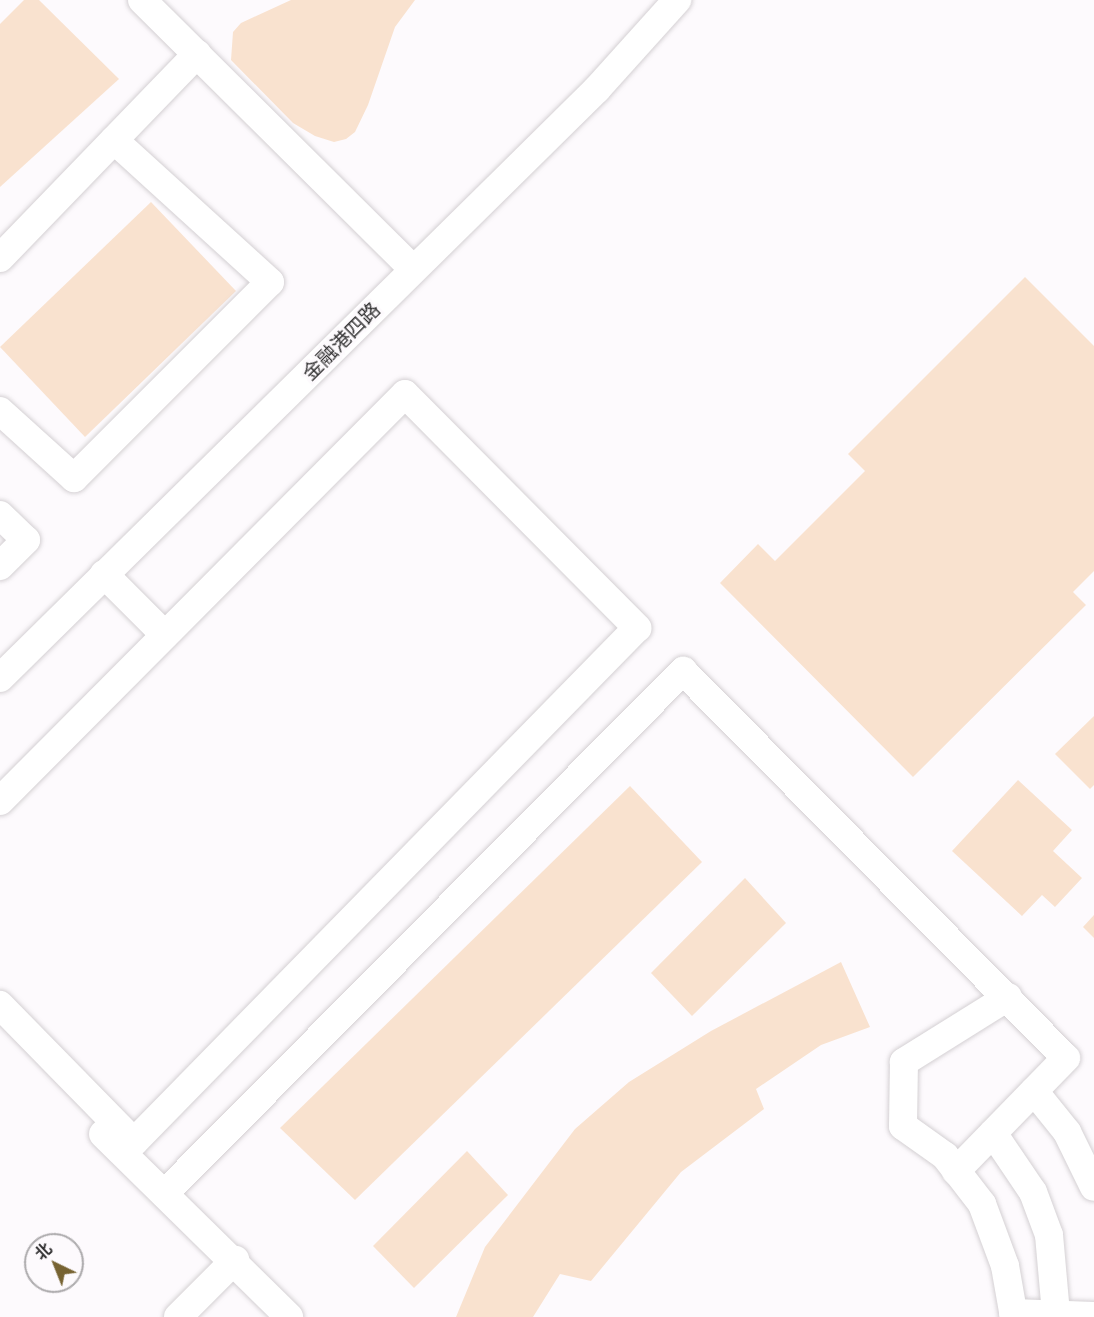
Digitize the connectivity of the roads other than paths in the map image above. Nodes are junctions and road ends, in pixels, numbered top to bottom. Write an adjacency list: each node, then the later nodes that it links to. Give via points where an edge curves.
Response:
1 (142, 0): 3 (street)
2 (677, 0): 6 (street, 金融港四路, via 597,89)
3 (197, 54): 4 (street); 6 (street)
4 (114, 140): 5 (street); 7 (street, via 270,282 74,478)
5 (0, 258)
6 (413, 269): 10 (street, 金融港四路)
7 (0, 411)
8 (0, 515): 9 (street, via 26,540)
9 (0, 566)
10 (104, 574): 11 (street); 12 (street, 金融港四路)
11 (165, 635): 13 (street); 15 (street, via 405,394 638,628 134,1142)
12 (0, 678)
13 (0, 801)
14 (1008, 997): 17 (street, via 1066,1058); 19 (street, via 904,1062 903,1126 945,1156); 21 (street, via 683,671)
15 (0, 1005)
16 (0, 1031): 21 (street)
17 (1034, 1091): 18 (street); 20 (street, via 1067,1132)
18 (993, 1133): 19 (street); 24 (street, via 1033,1192 1048,1235)
19 (956, 1171): 25 (street, via 982,1204 1005,1266)
20 (1094, 1187)
21 (164, 1194): 22 (street)
22 (235, 1260): 23 (street); 27 (street)
23 (277, 1313)
24 (1056, 1314): 25 (street); 26 (street)
25 (1014, 1315)
26 (1094, 1316)
27 (178, 1317)

